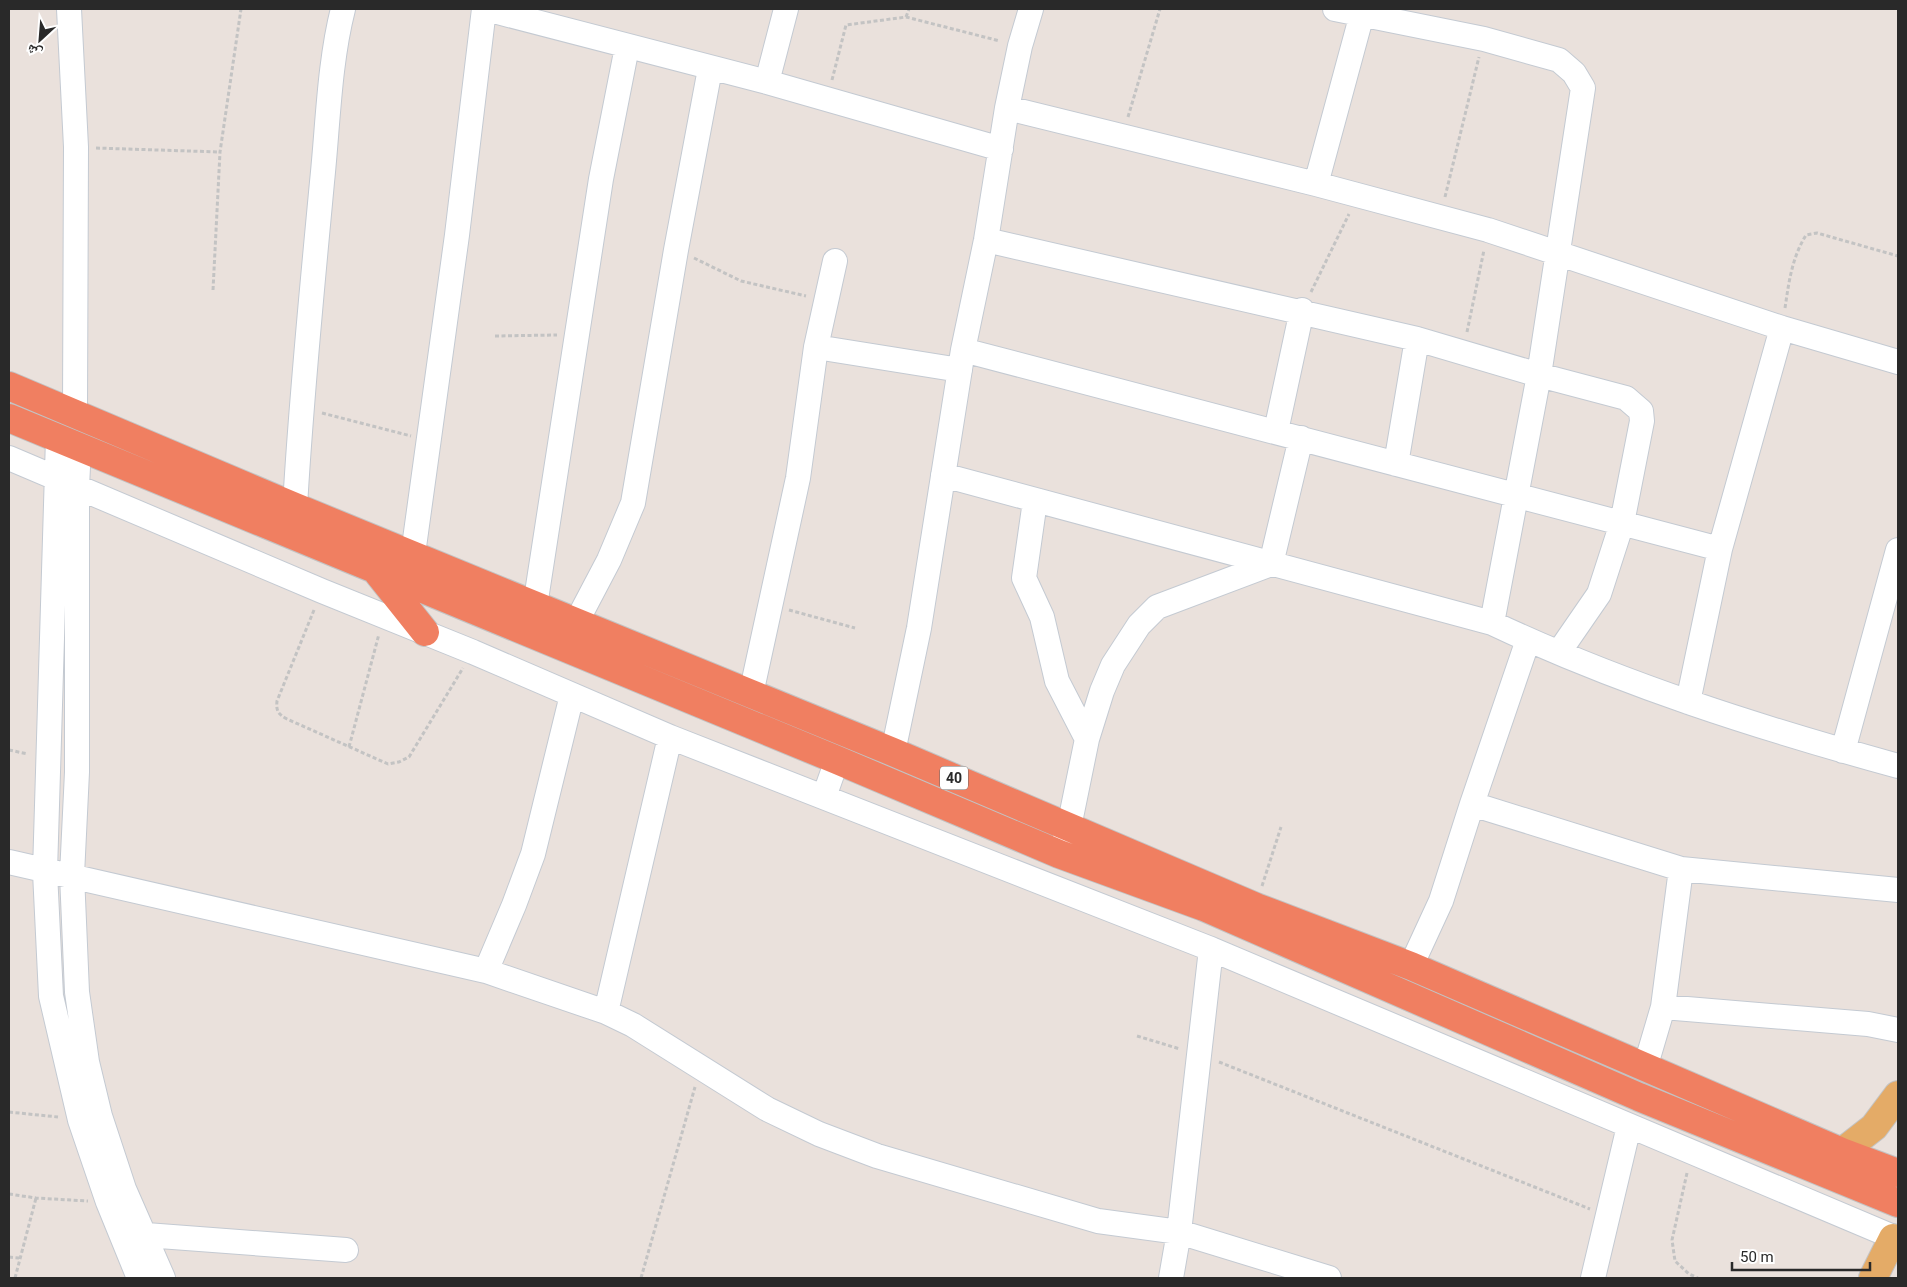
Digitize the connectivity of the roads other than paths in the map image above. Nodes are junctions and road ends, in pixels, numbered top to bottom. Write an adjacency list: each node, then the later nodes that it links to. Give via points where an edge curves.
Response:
1 (69, 9): 26 (street, via 76,147)
2 (343, 9): 37 (street, via 336,47 301,407)
3 (485, 9): 8 (street); 41 (street)
4 (786, 9): 11 (street)
5 (1031, 9): 12 (street)
6 (1335, 9): 7 (street)
7 (1362, 14): 14 (street); 16 (street, via 1484,39 1559,60 1574,73 1583,88)
8 (532, 15): 9 (street)
9 (627, 46): 10 (street); 45 (street, via 601,179)
10 (710, 69): 11 (street); 46 (street, via 633,503 609,560)
11 (767, 82): 13 (street)
12 (1007, 108): 13 (street); 14 (street)
13 (1001, 149): 15 (street)
14 (1316, 184): 16 (street, via 1488,230)
15 (986, 240): 18 (street); 22 (street)
16 (1557, 255): 19 (street); 24 (street)
17 (835, 260): 21 (street)
18 (1302, 310): 20 (street); 28 (street)
19 (1782, 328): 23 (street); 39 (street)
20 (1418, 339): 24 (street); 32 (street)
21 (816, 347): 22 (street); 52 (street, via 798,478)
22 (962, 360): 28 (street); 33 (street)
23 (1898, 362)
24 (1538, 375): 35 (street); 38 (street, via 1626,398 1641,411 1642,421)
25 (9, 386): 26 (highway, 40)
26 (75, 413): 37 (highway, 40)
27 (9, 418): 30 (highway, 40)
28 (1276, 431): 29 (street)
29 (1301, 438): 32 (street); 42 (street)
30 (68, 443): 34 (street); 43 (highway, 40)
31 (9, 458): 34 (street)
32 (1396, 464): 35 (street)
33 (943, 475): 36 (street); 58 (street, via 919,628)
34 (67, 484): 48 (street); 67 (street); 68 (street, via 77,772)
35 (1517, 494): 38 (street); 47 (street)
36 (1035, 501): 42 (street); 56 (street, via 1024,578 1042,617 1057,681)
37 (295, 507): 41 (highway, 40)
38 (1622, 523): 39 (street); 51 (street, via 1599,594)
39 (1720, 549): 54 (street)
40 (1898, 550): 44 (street)
41 (413, 554): 45 (highway, 40)
42 (1271, 564): 47 (street); 56 (street, via 1157,607 1139,624 1102,691)
43 (378, 572): 48 (highway); 50 (highway, 40)
44 (1894, 583): 57 (street)
45 (535, 606): 46 (highway, 40)
46 (576, 622): 50 (street); 52 (highway, 40)
47 (1492, 623): 49 (street)
48 (425, 632): 53 (street)
49 (1528, 640): 51 (street); 62 (street)
50 (563, 648): 59 (highway, 40)
51 (1559, 652): 54 (street)
52 (751, 694): 58 (highway, 40)
53 (572, 695): 55 (street); 72 (street, via 533,854)
54 (1688, 702): 57 (street)
55 (670, 737): 61 (street); 74 (street)
56 (1087, 739): 63 (street)
57 (1842, 751): 60 (street)
58 (893, 752): 63 (highway, 40)
59 (837, 760): 61 (street); 64 (highway, 40)
60 (1898, 766)
61 (824, 797): 70 (street)
62 (1472, 804): 66 (street); 71 (street, via 1441,901)
63 (1069, 827): 64 (street); 71 (highway, 40, via 1256,907)
64 (1059, 854): 81 (highway, 40, via 1204,907 1639,1097)
65 (9, 862): 67 (street)
66 (1681, 869): 69 (street); 73 (street)
67 (45, 872): 68 (street); 84 (street, via 51,996 80,1120)
68 (72, 875): 72 (street); 83 (street, via 77,992 87,1062 100,1116 124,1189)
69 (1898, 890)
70 (1211, 950): 78 (street); 82 (street)
71 (1411, 966): 76 (highway, 40)
72 (486, 971): 74 (street)
73 (1662, 1006): 75 (street, via 1858,1023); 76 (street)
74 (606, 1012): 82 (street, via 767,1109 819,1134 877,1156 1098,1221)
75 (1898, 1030)
76 (1645, 1068): 79 (highway, 40)
77 (1898, 1095): 79 (main road, via 1874,1127)
78 (1629, 1126): 85 (street); 91 (street)
79 (1842, 1152): 80 (highway, 40)
80 (1898, 1173)
81 (1898, 1203)
82 (1179, 1232): 89 (street); 90 (street)
83 (146, 1235): 84 (street); 86 (street); 88 (street)
84 (122, 1238): 87 (street)
85 (1896, 1238): 92 (main road)
86 (346, 1250)
87 (139, 1278)
88 (163, 1278)
89 (1171, 1278)
90 (1329, 1278)
91 (1593, 1278)
92 (1873, 1278)

